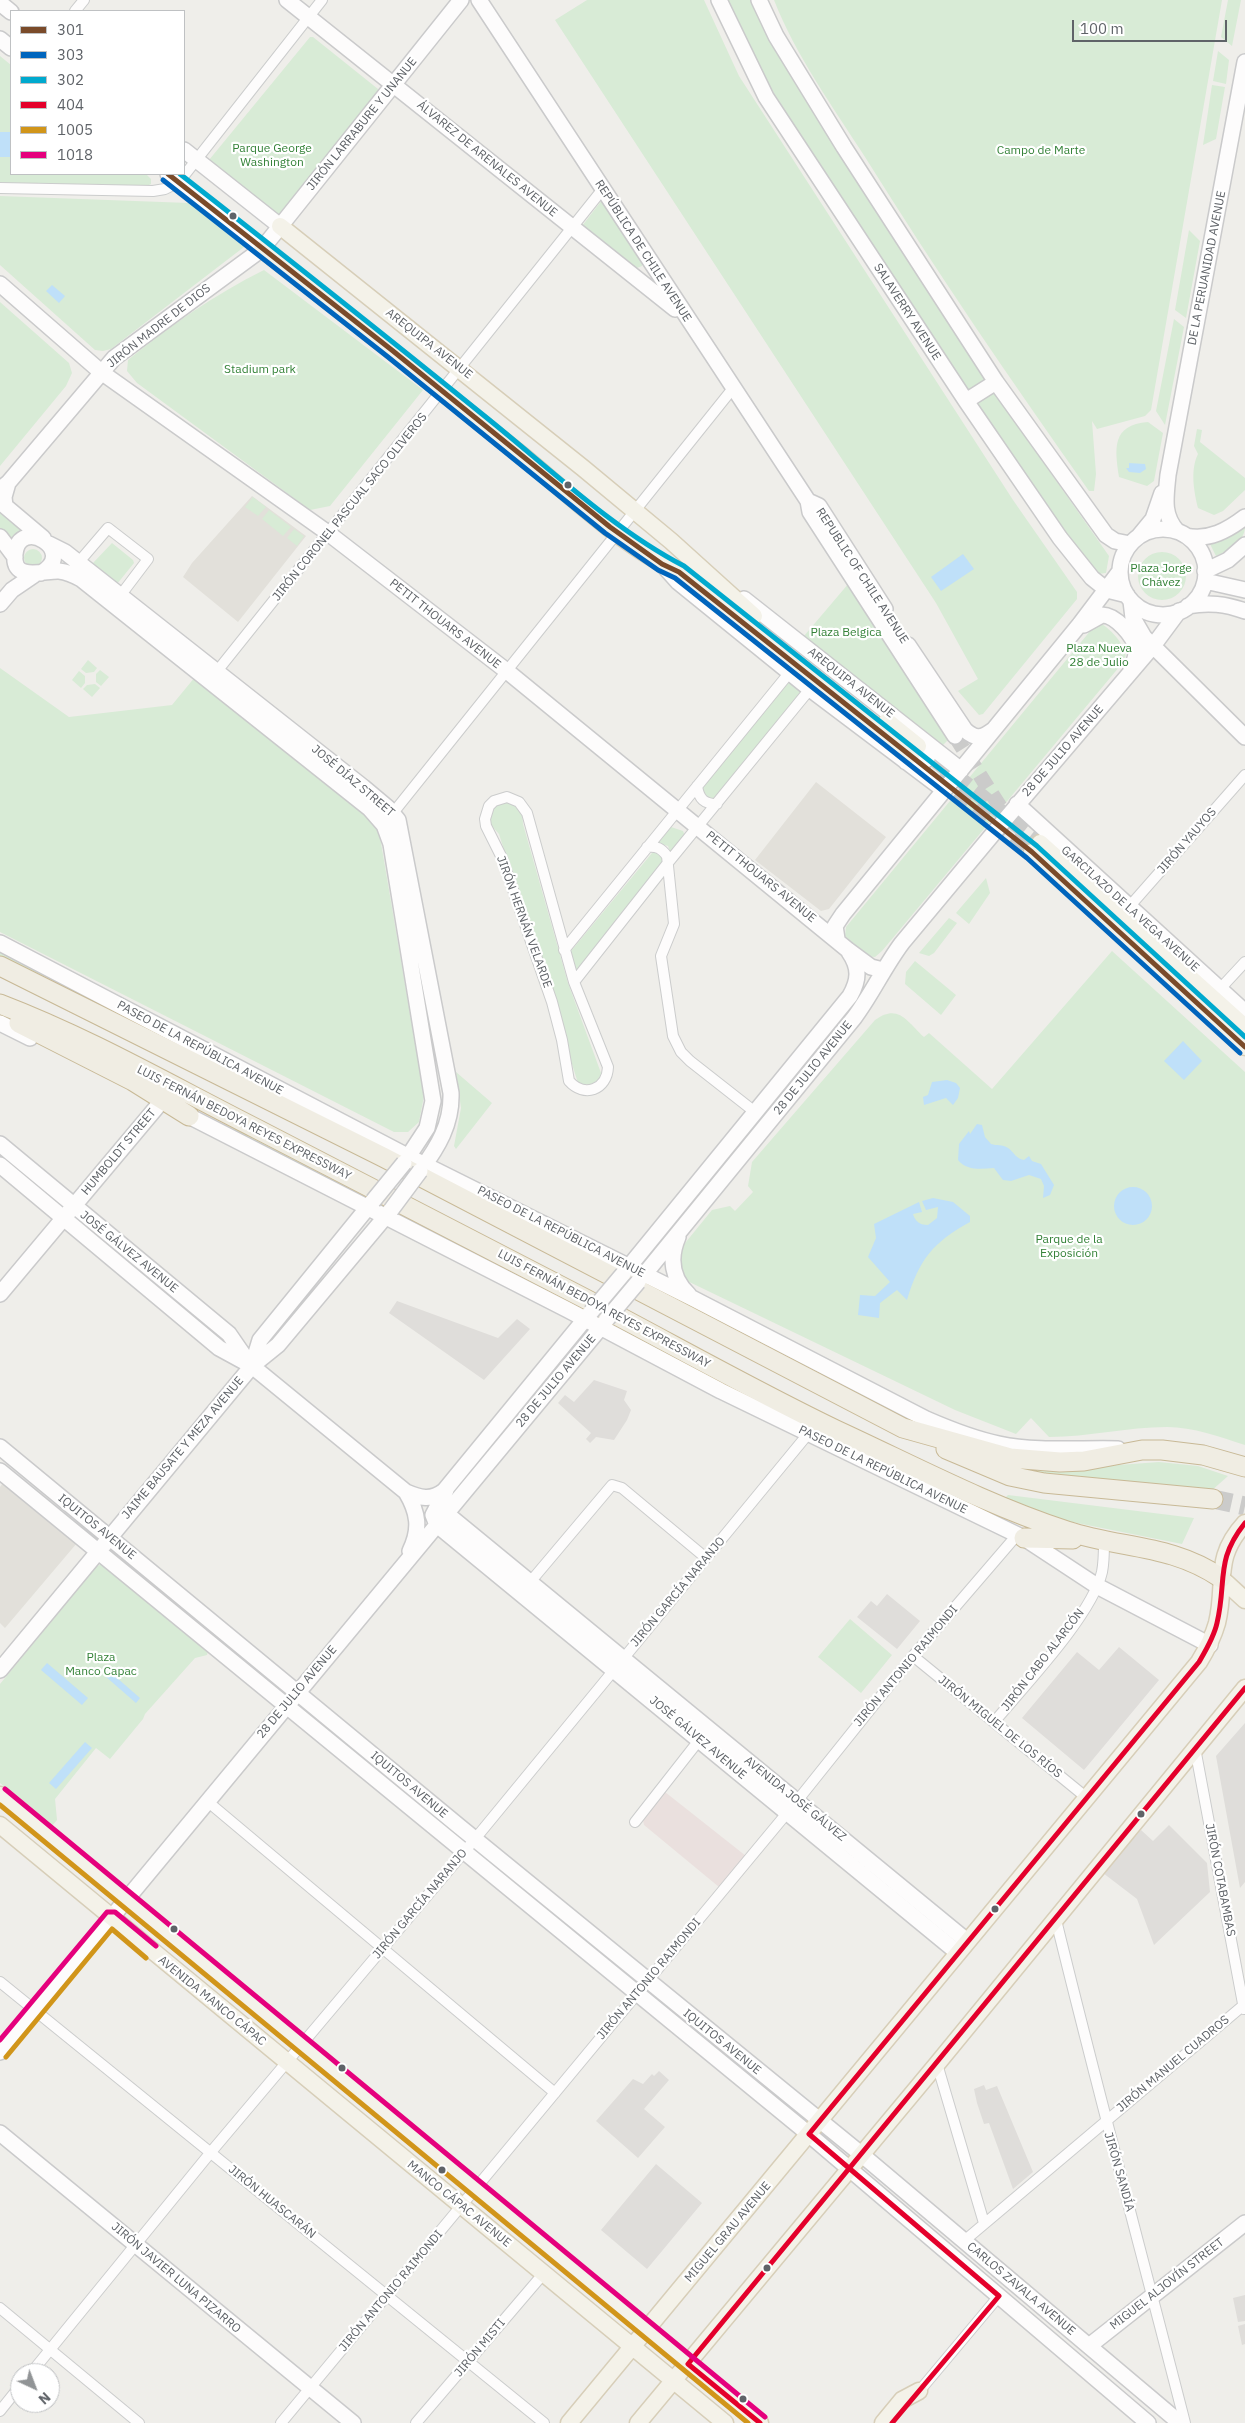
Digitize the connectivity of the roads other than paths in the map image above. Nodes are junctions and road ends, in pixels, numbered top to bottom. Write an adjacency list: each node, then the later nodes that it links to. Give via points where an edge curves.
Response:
1 (84, 0): 8 (street)
2 (287, 0): 9 (main road, ÁLVAREZ DE ARENALES AVENUE)
3 (322, 0): 9 (street)
4 (461, 0): 13 (main road, JIRÓN LARRABURE Y UNANUE)
5 (479, 0): 19 (main road, REPÚBLICA DE CHILE AVENUE)
6 (720, 0): 31 (main road, SALAVERRY AVENUE, via 766,97)
7 (759, 0): 28 (main road, via 776,36 844,147)
8 (76, 10)
9 (308, 17): 13 (main road, ÁLVAREZ DE ARENALES AVENUE); 15 (street)
10 (0, 39): 11 (main road)
11 (10, 47)
12 (1245, 62): 33 (main road, DE LA PERUANIDAD AVENUE)
13 (394, 84): 20 (main road, JIRÓN LARRABURE Y UNANUE); 21 (main road, ÁLVAREZ DE ARENALES AVENUE)
14 (185, 151): 15 (main road, AREQUIPA AVENUE)
15 (196, 160): 16 (street); 20 (main road, AREQUIPA AVENUE)
16 (185, 169)
17 (173, 178): 18 (street, via 166,189 153,191); 22 (main road, AREQUIPA AVENUE)
18 (0, 188)
19 (602, 190): 21 (street, JIRÓN CORONEL PASCUAL SACO OLIVEROS); 24 (main road, REPÚBLICA DE CHILE AVENUE)
20 (280, 226): 22 (main road, JIRÓN LARRABURE Y UNANUE); 26 (main road, AREQUIPA AVENUE)
21 (572, 227): 24 (main road, ÁLVAREZ DE ARENALES AVENUE); 26 (street, JIRÓN CORONEL PASCUAL SACO OLIVEROS)
22 (262, 249): 27 (main road, JIRÓN MADRE DE DIOS, via 122,352); 30 (main road, AREQUIPA AVENUE)
23 (0, 284): 25 (main road, PETIT THOUARS AVENUE)
24 (686, 317): 29 (main road, REPÚBLICA DE CHILE AVENUE)
25 (79, 353): 27 (main road, PETIT THOUARS AVENUE); 32 (main road, via 84,378)
26 (460, 369): 30 (street, JIRÓN CORONEL PASCUAL SACO OLIVEROS); 36 (main road, AREQUIPA AVENUE)
27 (101, 372): 32 (main road, JIRÓN MADRE DE DIOS); 38 (main road, PETIT THOUARS AVENUE)
28 (996, 382): 31 (main road); 42 (main road, via 1106,535 1115,541)
29 (734, 387): 35 (main road, REPÚBLICA DE CHILE AVENUE); 36 (street)
30 (443, 391): 38 (street, JIRÓN CORONEL PASCUAL SACO OLIVEROS); 39 (main road, AREQUIPA AVENUE)
31 (966, 401): 52 (main road, SALAVERRY AVENUE, via 1060,538 1092,578)
32 (74, 403): 34 (main road, JIRÓN MADRE DE DIOS)
33 (1168, 475): 40 (main road, DE LA PERUANIDAD AVENUE, via 1166,512 1170,524); 42 (main road, DE LA PERUANIDAD AVENUE, via 1152,519)
34 (4, 486): 43 (main road, JIRÓN MADRE DE DIOS, via 5,506)
35 (808, 501): 66 (main road, REPUBLIC OF CHILE AVENUE, via 819,506 965,730 983,737); 67 (main road, REPUBLIC OF CHILE AVENUE, via 810,512)
36 (636, 512): 39 (street); 69 (main road, AREQUIPA AVENUE, via 745,609)
37 (1245, 517): 40 (main road, via 1209,536)
38 (328, 533): 61 (main road, PETIT THOUARS AVENUE); 64 (street, JIRÓN CORONEL PASCUAL SACO OLIVEROS)
39 (618, 533): 47 (main road, AREQUIPA AVENUE); 61 (street)
40 (1182, 534): 42 (main road, via 1157,530); 50 (main road, via 1200,551)
41 (0, 538): 45 (main road)
42 (1134, 541): 48 (main road, via 1121,562)
43 (47, 542): 45 (main road, via 33,536 22,541 15,551); 46 (main road, JOSÉ DÍAZ STREET); 49 (main road, via 52,549 52,560 46,570)
44 (1245, 545): 50 (main road)
45 (16, 561): 49 (main road, via 24,572); 51 (main road)
46 (78, 563): 55 (main road, JOSÉ DÍAZ STREET); 55 (street, via 108,528 148,560)
47 (662, 564): 62 (main road, AREQUIPA AVENUE, via 678,582); 69 (main road, AREQUIPA AVENUE, via 679,572)
48 (1120, 571): 52 (main road); 54 (main road)
49 (37, 574): 51 (main road); 55 (main road, JOSÉ DÍAZ STREET, via 51,571 68,573)
50 (1205, 576): 53 (main road); 57 (main road, via 1201,590)
51 (12, 590): 56 (main road)
52 (1107, 590): 54 (main road, SALAVERRY AVENUE); 59 (main road)
53 (1245, 590)
54 (1129, 598): 57 (main road, via 1139,608 1154,613 1169,614); 60 (main road, via 1136,626)
55 (123, 603): 64 (main road, JOSÉ DÍAZ STREET)
56 (0, 604)
57 (1183, 609): 58 (main road, via 1207,602); 60 (main road, 28 DE JULIO AVENUE)
58 (1245, 611)
59 (1068, 639): 63 (main road, via 1096,618 1112,617 1136,646); 66 (main road)
60 (1153, 646): 63 (main road, 28 DE JULIO AVENUE); 68 (main road)
61 (508, 672): 76 (main road, PETIT THOUARS AVENUE); 77 (street)
62 (790, 672): 65 (main road, AREQUIPA AVENUE); 72 (street)
63 (1129, 674): 75 (main road, 28 DE JULIO AVENUE)
64 (212, 677): 77 (main road, JOSÉ DÍAZ STREET, via 355,781)
65 (810, 689): 69 (main road, AREQUIPA AVENUE); 74 (street)
66 (995, 729): 70 (main road)
67 (955, 736)
68 (1245, 737)
69 (913, 750): 70 (main road, AREQUIPA AVENUE); 73 (main road, AREQUIPA AVENUE)
70 (961, 770): 73 (main road)
71 (1245, 775): 81 (street, JIRÓN YAUYOS)
72 (697, 786): 74 (street, via 702,801); 76 (street)
73 (944, 790): 83 (main road, via 839,919 834,929)
74 (717, 804): 78 (street)
75 (1017, 804): 81 (main road, GARCILAZO DE LA VEGA AVENUE); 87 (main road, 28 DE JULIO AVENUE)
76 (677, 811): 78 (main road, PETIT THOUARS AVENUE); 79 (street)
77 (389, 819): 102 (main road, JOSÉ DÍAZ STREET, via 433,1094 430,1120); 104 (main road, JOSÉ DÍAZ STREET, via 400,827 403,838 451,1093 446,1129)
78 (698, 827): 80 (street); 83 (main road, PETIT THOUARS AVENUE)
79 (647, 848): 80 (street, via 655,846 662,849 667,856); 84 (street)
80 (667, 864): 88 (street); 98 (street, via 674,924 661,956 673,1036 690,1061)
81 (1129, 907): 89 (main road, GARCILAZO DE LA VEGA AVENUE)
82 (0, 943): 100 (main road, PASEO DE LA REPÚBLICA AVENUE)
83 (842, 944): 87 (main road, PETIT THOUARS AVENUE, via 871,967); 98 (main road, 28 DE JULIO AVENUE, via 858,970 853,990)
84 (564, 950): 88 (street, JIRÓN HERNÁN VELARDE); 88 (street, JIRÓN HERNÁN VELARDE, via 524,806 514,798 500,798 486,812 486,826 502,858 552,1002 562,1040 566,1074 574,1086 587,1091 600,1086 608,1067)
85 (1245, 962): 89 (street)
86 (0, 966): 90 (highway)
87 (883, 970): 108 (main road, 28 DE JULIO AVENUE, via 854,1018)
88 (574, 982)
89 (1219, 990): 92 (main road, GARCILAZO DE LA VEGA AVENUE)
90 (51, 992): 100 (highway, via 73,994 129,1019 289,1105); 116 (highway, via 383,1157)
91 (0, 1004): 129 (highway, LUIS FERNÁN BEDOYA REYES EXPRESSWAY, via 71,1034 814,1419 1009,1510)
92 (1245, 1012)
93 (0, 1014): 99 (highway, via 133,1081)
94 (0, 1023): 97 (main road, PASEO DE LA REPÚBLICA AVENUE)
95 (1245, 1027): 96 (main road, GARCILAZO DE LA VEGA AVENUE, via 1036,848)
96 (1245, 1047)
97 (161, 1102): 99 (main road, PASEO DE LA REPÚBLICA AVENUE); 106 (main road, HUMBOLDT STREET)
98 (755, 1112): 109 (main road, 28 DE JULIO AVENUE)
99 (188, 1116): 105 (main road, PASEO DE LA REPÚBLICA AVENUE)
100 (357, 1129): 102 (main road, PASEO DE LA REPÚBLICA AVENUE)
101 (0, 1144): 106 (main road, JOSÉ GÁLVEZ AVENUE)
102 (406, 1160): 104 (main road, PASEO DE LA REPÚBLICA AVENUE); 105 (main road, JAIME BAUSATE Y MEZA AVENUE, bridge)
103 (0, 1165): 106 (main road, JOSÉ GÁLVEZ AVENUE)
104 (422, 1168): 107 (main road, JAIME BAUSATE Y MEZA AVENUE, bridge); 109 (main road, PASEO DE LA REPÚBLICA AVENUE)
105 (370, 1204): 107 (main road, PASEO DE LA REPÚBLICA AVENUE); 115 (main road, JAIME BAUSATE Y MEZA AVENUE, via 260,1340)
106 (69, 1212): 111 (main road, HUMBOLDT STREET); 115 (main road, JOSÉ GÁLVEZ AVENUE, via 229,1334)
107 (388, 1213): 113 (main road, PASEO DE LA REPÚBLICA AVENUE); 115 (main road, JAIME BAUSATE Y MEZA AVENUE, via 278,1345)
108 (682, 1228): 110 (main road, 28 DE JULIO AVENUE); 112 (main road, via 674,1247 673,1268 680,1284)
109 (626, 1270): 110 (main road, PASEO DE LA REPÚBLICA AVENUE); 113 (main road, 28 DE JULIO AVENUE, bridge)
110 (641, 1278): 112 (main road, PASEO DE LA REPÚBLICA AVENUE); 114 (main road, 28 DE JULIO AVENUE, bridge)
111 (0, 1294)
112 (692, 1298): 119 (main road, PASEO DE LA REPÚBLICA AVENUE, via 926,1419 962,1433 999,1444)
113 (588, 1315): 114 (main road, PASEO DE LA REPÚBLICA AVENUE); 122 (main road, 28 DE JULIO AVENUE)
114 (604, 1323): 117 (main road, PASEO DE LA REPÚBLICA AVENUE); 125 (main road, 28 DE JULIO AVENUE)
115 (252, 1366): 123 (main road, JOSÉ GÁLVEZ AVENUE); 128 (main road, JAIME BAUSATE Y MEZA AVENUE)
116 (903, 1428): 119 (highway, via 1010,1458 1084,1462); 124 (highway, via 1010,1476 1070,1486)
117 (808, 1434): 127 (main road, PASEO DE LA REPÚBLICA AVENUE); 131 (street, JIRÓN GARCÍA NARANJO)
118 (0, 1447): 128 (main road, IQUITOS AVENUE)
119 (1142, 1450): 120 (highway, via 1203,1455)
120 (1245, 1467)
121 (0, 1471): 130 (main road, IQUITOS AVENUE)
122 (448, 1486): 123 (main road, 28 DE JULIO AVENUE, via 430,1498); 125 (main road, via 433,1515)
123 (406, 1492): 132 (main road, via 418,1522 413,1545)
124 (1213, 1499)
125 (442, 1520): 132 (main road, 28 DE JULIO AVENUE); 134 (main road, JOSÉ GÁLVEZ AVENUE); 139 (main road, JOSÉ GÁLVEZ AVENUE)
126 (1245, 1523): 133 (main road, via 1225,1552)
127 (1020, 1536): 129 (highway); 135 (main road, PASEO DE LA REPÚBLICA AVENUE); 138 (street, JIRÓN ANTONIO RAIMONDI)
128 (109, 1537): 130 (main road, JAIME BAUSATE Y MEZA AVENUE); 142 (main road, IQUITOS AVENUE)
129 (1099, 1540): 133 (highway, LUIS FERNÁN BEDOYA REYES EXPRESSWAY, via 1155,1549 1190,1560); 135 (street, JIRÓN CABO ALARCÓN, via 1102,1571)
130 (98, 1550): 140 (main road, JAIME BAUSATE Y MEZA AVENUE); 143 (main road, IQUITOS AVENUE)
131 (706, 1558): 134 (street, via 622,1488 612,1485); 139 (street, JIRÓN GARCÍA NARANJO)
132 (400, 1569): 142 (main road, 28 DE JULIO AVENUE)
133 (1221, 1578): 136 (main road); 137 (main road, via 1218,1621)
134 (531, 1581): 139 (main road, JOSÉ GÁLVEZ AVENUE)
135 (1097, 1586): 137 (main road, PASEO DE LA REPÚBLICA AVENUE); 144 (street, JIRÓN CABO ALARCÓN, via 1067,1634)
136 (1245, 1600)
137 (1210, 1645): 148 (main road, via 1200,1662)
138 (913, 1656): 144 (street, JIRÓN MIGUEL DE LOS RÍOS); 150 (street, JIRÓN ANTONIO RAIMONDI)
139 (618, 1663): 145 (main road, JOSÉ GÁLVEZ AVENUE); 150 (main road, AVENIDA JOSÉ GÁLVEZ); 153 (street, JIRÓN GARCÍA NARANJO)
140 (0, 1670)
141 (1245, 1688): 146 (main road)
142 (297, 1691): 143 (main road, 28 DE JULIO AVENUE); 153 (main road, IQUITOS AVENUE)
143 (286, 1705): 149 (main road, 28 DE JULIO AVENUE); 154 (main road, IQUITOS AVENUE)
144 (995, 1721): 148 (street, JIRÓN MIGUEL DE LOS RÍOS)
145 (700, 1740): 150 (main road, JOSÉ GÁLVEZ AVENUE); 151 (street)
146 (1195, 1748): 157 (main road); 163 (street, JIRÓN COTABAMBAS)
147 (0, 1795): 155 (main road, AVENIDA MANCO CÁPAC)
148 (1087, 1798): 158 (main road)
149 (207, 1801): 155 (main road, 28 DE JULIO AVENUE); 159 (street)
150 (792, 1806): 158 (main road, AVENIDA JOSÉ GÁLVEZ); 160 (street, JIRÓN ANTONIO RAIMONDI)
151 (635, 1822)
152 (0, 1825): 156 (main road, AVENIDA MANCO CÁPAC)
153 (475, 1839): 154 (street, JIRÓN GARCÍA NARANJO); 160 (main road, IQUITOS AVENUE)
154 (464, 1851): 159 (street, JIRÓN GARCÍA NARANJO); 162 (main road, IQUITOS AVENUE)
155 (126, 1900): 156 (main road, 28 DE JULIO AVENUE); 165 (main road, AVENIDA MANCO CÁPAC)
156 (111, 1918): 164 (main road, 28 DE JULIO AVENUE); 167 (main road, AVENIDA MANCO CÁPAC)
157 (1056, 1920): 168 (main road); 170 (street, JIRÓN SANDÍA)
158 (962, 1947): 171 (main road)
159 (382, 1948): 165 (street, JIRÓN GARCÍA NARANJO); 169 (street)
160 (648, 1981): 162 (street, JIRÓN ANTONIO RAIMONDI); 171 (main road, IQUITOS AVENUE)
161 (0, 1982): 164 (street, JIRÓN HUASCARÁN)
162 (637, 1994): 169 (street, JIRÓN ANTONIO RAIMONDI); 173 (main road, IQUITOS AVENUE)
163 (1244, 2007): 170 (street, JIRÓN MANUEL CUADROS)
164 (34, 2010): 166 (main road, 28 DE JULIO AVENUE); 174 (street, JIRÓN HUASCARÁN)
165 (301, 2045): 167 (street, JIRÓN GARCÍA NARANJO); 177 (main road, MANCO CÁPAC AVENUE)
166 (0, 2052)
167 (286, 2062): 174 (street, JIRÓN GARCÍA NARANJO); 178 (main road, MANCO CÁPAC AVENUE)
168 (937, 2064): 175 (main road); 180 (street)
169 (555, 2093): 177 (street, JIRÓN ANTONIO RAIMONDI)
170 (1105, 2121): 180 (street, JIRÓN MANUEL CUADROS); 186 (street, JIRÓN SANDÍA)
171 (823, 2123): 173 (main road, MIGUEL GRAU AVENUE); 175 (main road, IQUITOS AVENUE)
172 (0, 2133): 184 (main road, JIRÓN JAVIER LUNA PIZARRO)
173 (812, 2137): 176 (main road, IQUITOS AVENUE); 192 (main road, MIGUEL GRAU AVENUE)
174 (211, 2152): 184 (street, JIRÓN GARCÍA NARANJO); 187 (street, JIRÓN HUASCARÁN)
175 (859, 2153): 176 (main road); 179 (main road, CARLOS ZAVALA AVENUE)
176 (847, 2167): 182 (main road, CARLOS ZAVALA AVENUE); 197 (main road)
177 (476, 2188): 178 (street, JIRÓN ANTONIO RAIMONDI); 192 (main road, MANCO CÁPAC AVENUE)
178 (461, 2206): 185 (main road, MANCO CÁPAC AVENUE); 187 (street, JIRÓN ANTONIO RAIMONDI)
179 (941, 2222): 182 (main road); 183 (main road, CARLOS ZAVALA AVENUE)
180 (984, 2223): 183 (street, JIRÓN MANUEL CUADROS)
181 (1245, 2223): 186 (main road, MIGUEL ALJOVÍN STREET)
182 (929, 2236): 188 (main road, CARLOS ZAVALA AVENUE)
183 (964, 2241): 190 (main road, CARLOS ZAVALA AVENUE)
184 (136, 2245): 194 (street, JIRÓN GARCÍA NARANJO); 200 (main road, JIRÓN JAVIER LUNA PIZARRO)
185 (544, 2273): 195 (main road, MANCO CÁPAC AVENUE); 196 (street, JIRÓN MISTI)
186 (1153, 2294): 193 (main road, MIGUEL ALJOVÍN STREET); 218 (street, JIRÓN SANDÍA)
187 (387, 2296): 196 (street, JIRÓN HUASCARÁN); 200 (street, JIRÓN ANTONIO RAIMONDI)
188 (999, 2296): 191 (main road, CARLOS ZAVALA AVENUE); 201 (street)
189 (0, 2308): 194 (street)
190 (1052, 2315): 191 (main road); 193 (main road, CARLOS ZAVALA AVENUE)
191 (1039, 2330): 216 (main road, CARLOS ZAVALA AVENUE)
192 (651, 2334): 195 (main road, MIGUEL GRAU AVENUE); 197 (main road)
193 (1089, 2346): 203 (main road, CARLOS ZAVALA AVENUE)
194 (50, 2349): 198 (street, JIRÓN GARCÍA NARANJO); 205 (street)
195 (638, 2350): 199 (main road); 210 (main road, MIGUEL GRAU AVENUE)
196 (470, 2361): 208 (street, JIRÓN MISTI); 209 (street, JIRÓN HUASCARÁN)
197 (686, 2362): 199 (main road); 213 (main road)
198 (39, 2363)
199 (672, 2378): 211 (main road); 212 (main road)
200 (310, 2388): 206 (street, JIRÓN ANTONIO RAIMONDI); 207 (main road, JIRÓN JAVIER LUNA PIZARRO)
201 (919, 2391): 214 (main road, via 902,2400); 215 (street)
202 (10, 2398): 204 (street)
203 (1160, 2406): 216 (main road); 217 (main road, CARLOS ZAVALA AVENUE)
204 (0, 2411)
205 (139, 2423)
206 (281, 2423)
207 (353, 2423)
208 (416, 2423)
209 (544, 2423)
210 (569, 2423)
211 (638, 2423)
212 (726, 2423)
213 (760, 2423)
214 (883, 2423)
215 (892, 2423)
216 (1147, 2423)
217 (1180, 2423)
218 (1185, 2423)

